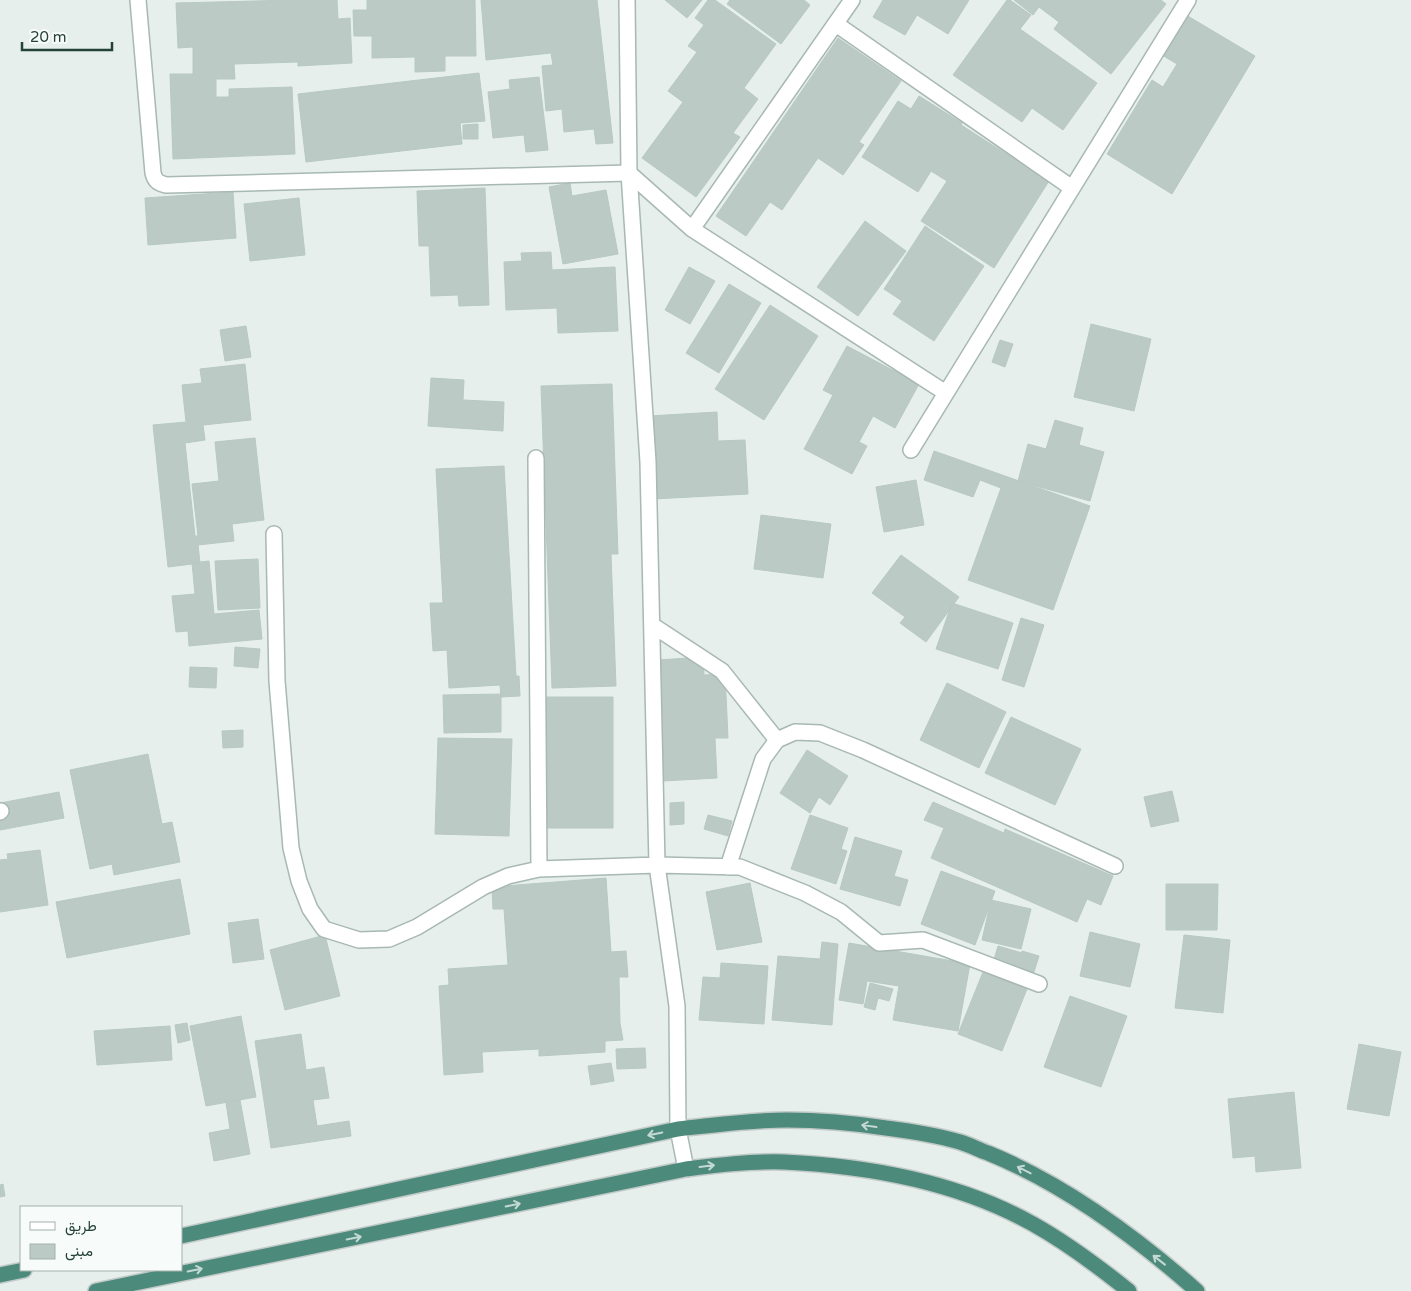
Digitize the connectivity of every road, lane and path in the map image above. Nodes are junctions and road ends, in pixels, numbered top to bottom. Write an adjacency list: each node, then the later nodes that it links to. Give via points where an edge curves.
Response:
1 (138, 0): 6 (street, via 153,173 158,183)
2 (627, 0): 6 (street)
3 (852, 0): 5 (street)
4 (1188, 0): 7 (street)
5 (836, 24): 7 (street); 8 (street)
6 (629, 173): 8 (street); 13 (street, via 648,462)
7 (1072, 188): 9 (street)
8 (692, 229): 9 (street)
9 (946, 393): 10 (street)
10 (911, 450)
11 (536, 458): 18 (street)
12 (274, 534): 18 (street, via 277,681 291,848 310,910 324,929 359,940 389,938 417,927 483,887 508,876)
13 (652, 626): 14 (street, via 722,671); 15 (street)
14 (777, 740): 16 (street, via 795,732 820,733); 17 (street, via 762,759)
15 (657, 865): 17 (street); 18 (street); 20 (street, via 677,1006)
16 (1115, 866)
17 (728, 867): 19 (street, via 740,867 805,893 841,912 879,943 923,940)
18 (539, 869)
19 (1039, 984)
20 (678, 1129): 21 (street); 22 (highway, one-way to 22); 27 (highway, one-way to 20, via 1114,1226 1046,1181 961,1142 842,1122 786,1120)
21 (686, 1169): 25 (highway, one-way to 21); 26 (highway, one-way to 26, via 783,1162 890,1174 939,1186 987,1202 1032,1224 1096,1265)
22 (182, 1236)
23 (20, 1271): 24 (highway)
24 (0, 1275)
25 (96, 1291)
26 (1129, 1291)
27 (1196, 1291)

